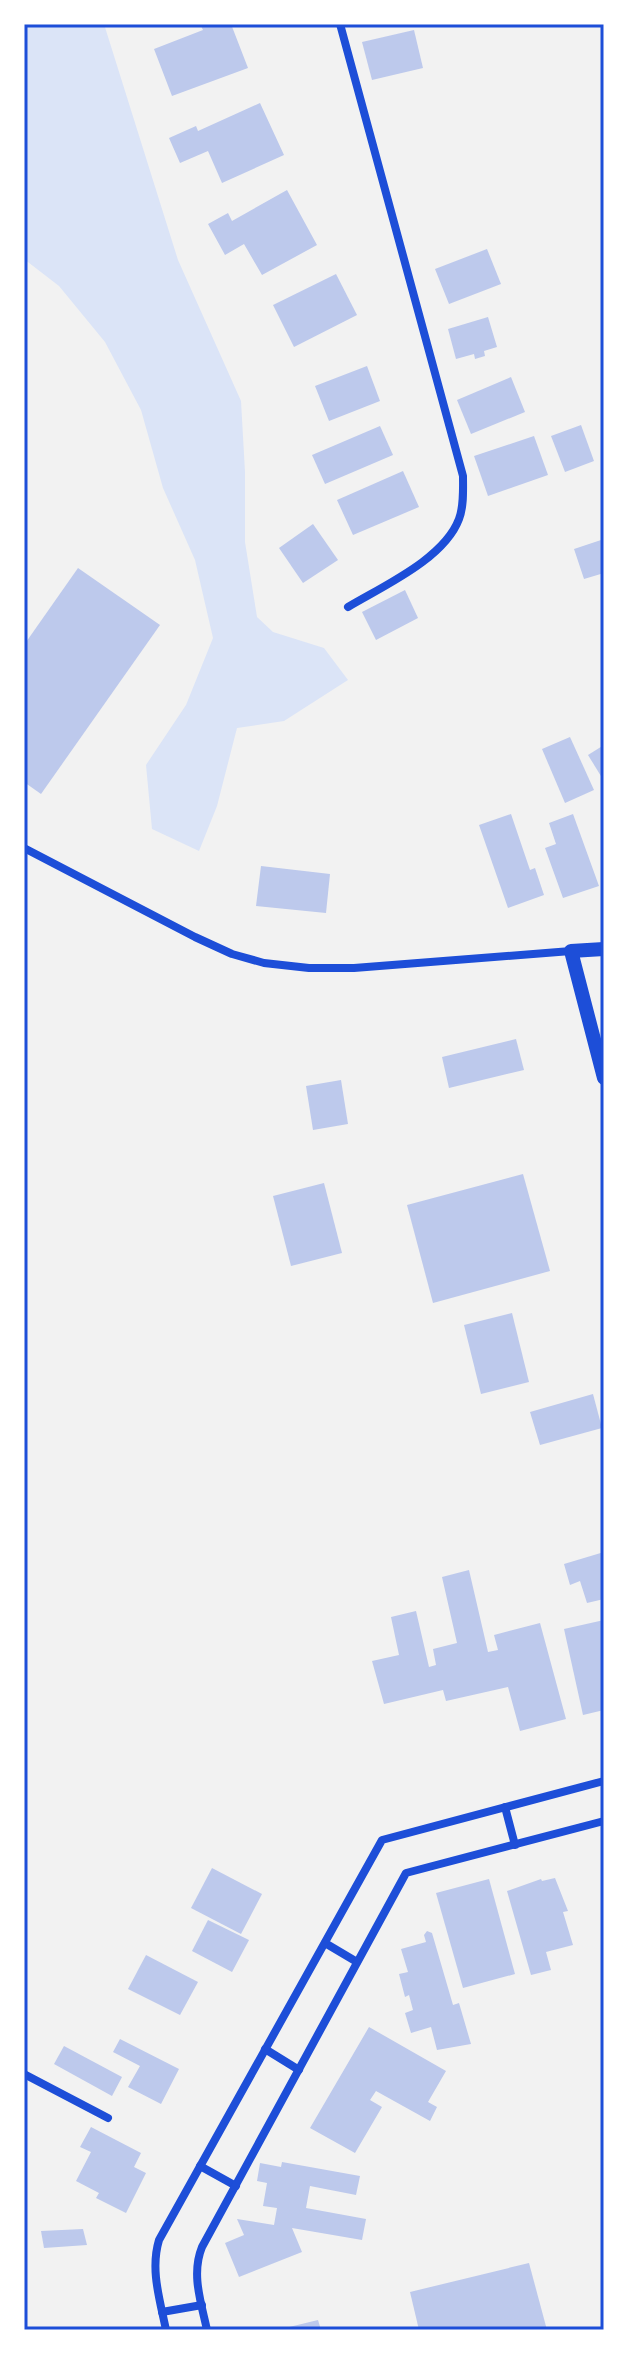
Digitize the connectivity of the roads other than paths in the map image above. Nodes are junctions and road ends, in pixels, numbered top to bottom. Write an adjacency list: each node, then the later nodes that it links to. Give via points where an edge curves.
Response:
1 (340, 24): 2 (street, via 463,476 460,517 453,532 418,565)
2 (348, 607)
3 (24, 848): 5 (street, via 195,937 264,963 354,968)
4 (604, 949): 5 (street)
5 (571, 951): 6 (street)
6 (604, 1078)
7 (604, 1781): 8 (street)
8 (505, 1807): 10 (street); 11 (street, via 382,1840)
9 (604, 1821): 10 (street)
10 (515, 1845): 12 (street, via 406,1873)
11 (325, 1943): 12 (street); 13 (street)
12 (357, 1962): 14 (street)
13 (265, 2049): 14 (street); 17 (street)
14 (299, 2070): 18 (street)
15 (24, 2074): 16 (street)
16 (108, 2118)
17 (200, 2166): 18 (street); 20 (street, via 154,2256)
18 (236, 2186): 19 (street, via 197,2259)
19 (202, 2305): 20 (street); 22 (street)
20 (162, 2312): 21 (street)
21 (166, 2330)
22 (207, 2330)

